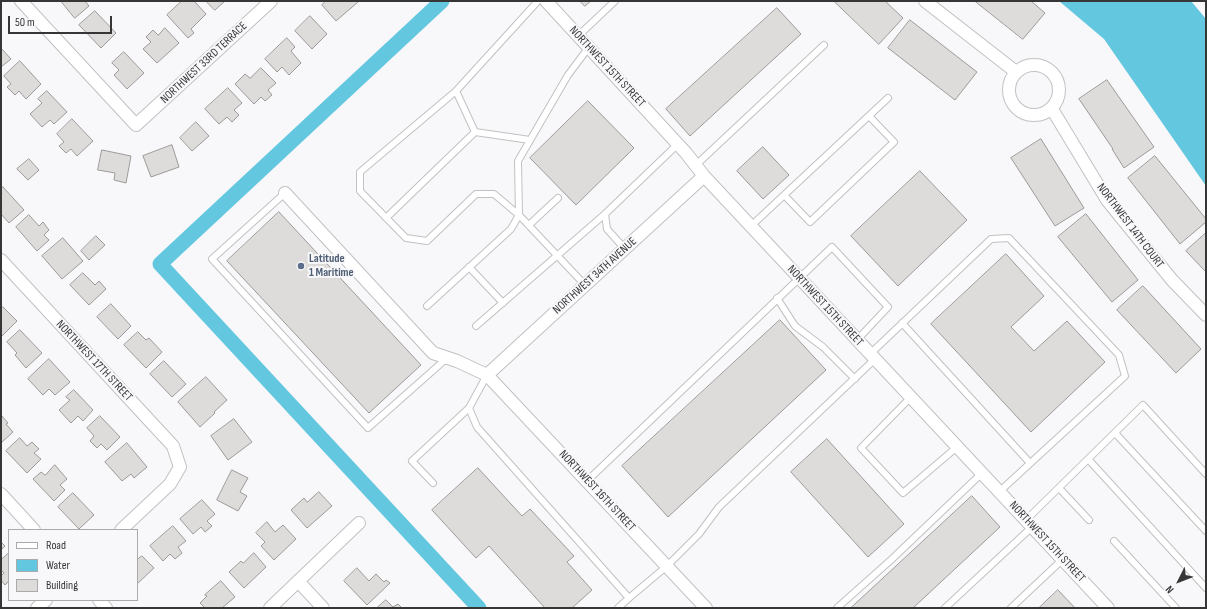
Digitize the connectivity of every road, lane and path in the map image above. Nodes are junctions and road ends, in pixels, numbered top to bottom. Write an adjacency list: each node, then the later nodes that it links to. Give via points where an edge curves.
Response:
1 (20, 1): 2 (street, NORTHWEST 33RD TERRACE, via 136,125)
2 (271, 1)
3 (538, 1): 11 (lane)
4 (546, 1): 7 (street, NORTHWEST 15TH STREET)
5 (615, 1): 7 (lane)
6 (925, 1): 10 (street)
7 (578, 36): 9 (street, NORTHWEST 15TH STREET)
8 (824, 45): 18 (lane)
9 (589, 47): 16 (lane, via 568,75); 17 (street, NORTHWEST 15TH STREET)
10 (1016, 72): 13 (street, via 1024,66 1034,65 1052,72 1059,91); 13 (street, via 1010,80 1008,90 1010,100 1016,108 1024,114 1034,116)
11 (456, 91): 15 (lane); 25 (lane, via 360,172 360,191)
12 (888, 98): 14 (lane)
13 (1052, 109): 37 (street, NORTHWEST 14TH COURT, via 1107,200 1172,280)
14 (869, 116): 21 (lane); 21 (lane, via 894,142 810,222)
15 (475, 132): 16 (lane); 25 (lane)
16 (530, 140): 24 (lane, via 518,161)
17 (678, 144): 18 (street, NORTHWEST 15TH STREET); 23 (lane)
18 (696, 165): 19 (street, NORTHWEST 15TH STREET)
19 (704, 176): 27 (street, NORTHWEST 15TH STREET); 28 (street, NORTHWEST 34TH AVENUE)
20 (285, 194): 42 (street, via 433,353); 42 (lane, via 212,259 368,428)
21 (784, 195): 27 (lane)
22 (558, 198): 26 (lane)
23 (605, 214): 28 (lane, via 607,229); 29 (lane)
24 (519, 215): 25 (lane, via 494,194 476,194 427,241 406,238); 26 (lane); 31 (lane, via 511,228)
25 (386, 218)
26 (529, 226): 29 (lane)
27 (751, 226): 32 (street, NORTHWEST 15TH STREET)
28 (625, 249): 33 (street, NORTHWEST 34TH AVENUE)
29 (557, 255): 33 (lane); 35 (lane)
30 (1, 260): 62 (street, NORTHWEST 17TH STREET, via 173,446 180,467 170,484)
31 (469, 268): 35 (lane); 36 (lane)
32 (799, 278): 34 (lane); 40 (street, NORTHWEST 15TH STREET); 40 (lane, via 832,247 837,252 888,307)
33 (585, 285): 43 (street, NORTHWEST 34TH AVENUE)
34 (778, 298): 44 (lane, via 795,326 823,347); 53 (lane)
35 (503, 303): 39 (lane)
36 (427, 306)
37 (1206, 316)
38 (902, 323): 41 (lane); 50 (lane); 50 (lane, via 991,239 1009,238 1119,355 1125,376)
39 (476, 326)
40 (857, 340): 41 (street, NORTHWEST 15TH STREET)
41 (873, 357): 44 (lane); 45 (street, NORTHWEST 15TH STREET)
42 (448, 358): 43 (street)
43 (487, 375): 46 (lane); 53 (street, NORTHWEST 16TH STREET)
44 (854, 379): 66 (lane, via 720,507 699,534)
45 (911, 397): 48 (street, NORTHWEST 15TH STREET); 48 (lane, via 861,448 904,493)
46 (469, 408): 54 (lane, via 412,461); 69 (lane, via 477,427)
47 (1115, 433): 49 (lane); 52 (lane, via 1143,405); 63 (lane)
48 (957, 447): 51 (street, NORTHWEST 15TH STREET)
49 (1088, 459): 55 (lane); 68 (lane)
50 (1030, 463): 56 (lane)
51 (982, 473): 56 (street, NORTHWEST 15TH STREET); 76 (lane)
52 (1206, 474)
53 (586, 480): 66 (street, NORTHWEST 16TH STREET)
54 (433, 483)
55 (1059, 488): 58 (lane); 60 (lane)
56 (999, 492): 60 (street, NORTHWEST 15TH STREET)
57 (1, 494): 61 (street)
58 (1089, 520)
59 (360, 523): 67 (street)
60 (1029, 523): 65 (street, NORTHWEST 15TH STREET); 77 (lane)
61 (33, 529)
62 (122, 529)
63 (1206, 531)
64 (1114, 541): 80 (lane)
65 (1063, 559): 78 (lane); 79 (street, NORTHWEST 15TH STREET)
66 (666, 566): 69 (lane); 75 (street, NORTHWEST 16TH STREET)
67 (298, 581): 72 (street); 73 (street)
68 (1206, 588)
69 (629, 598): 74 (lane)
70 (45, 601): 71 (street)
71 (37, 608)
72 (270, 608)
73 (323, 608)
74 (618, 608)
75 (706, 608)
76 (837, 608)
77 (945, 608)
78 (1011, 608)
79 (1108, 608)
80 (1176, 608)

